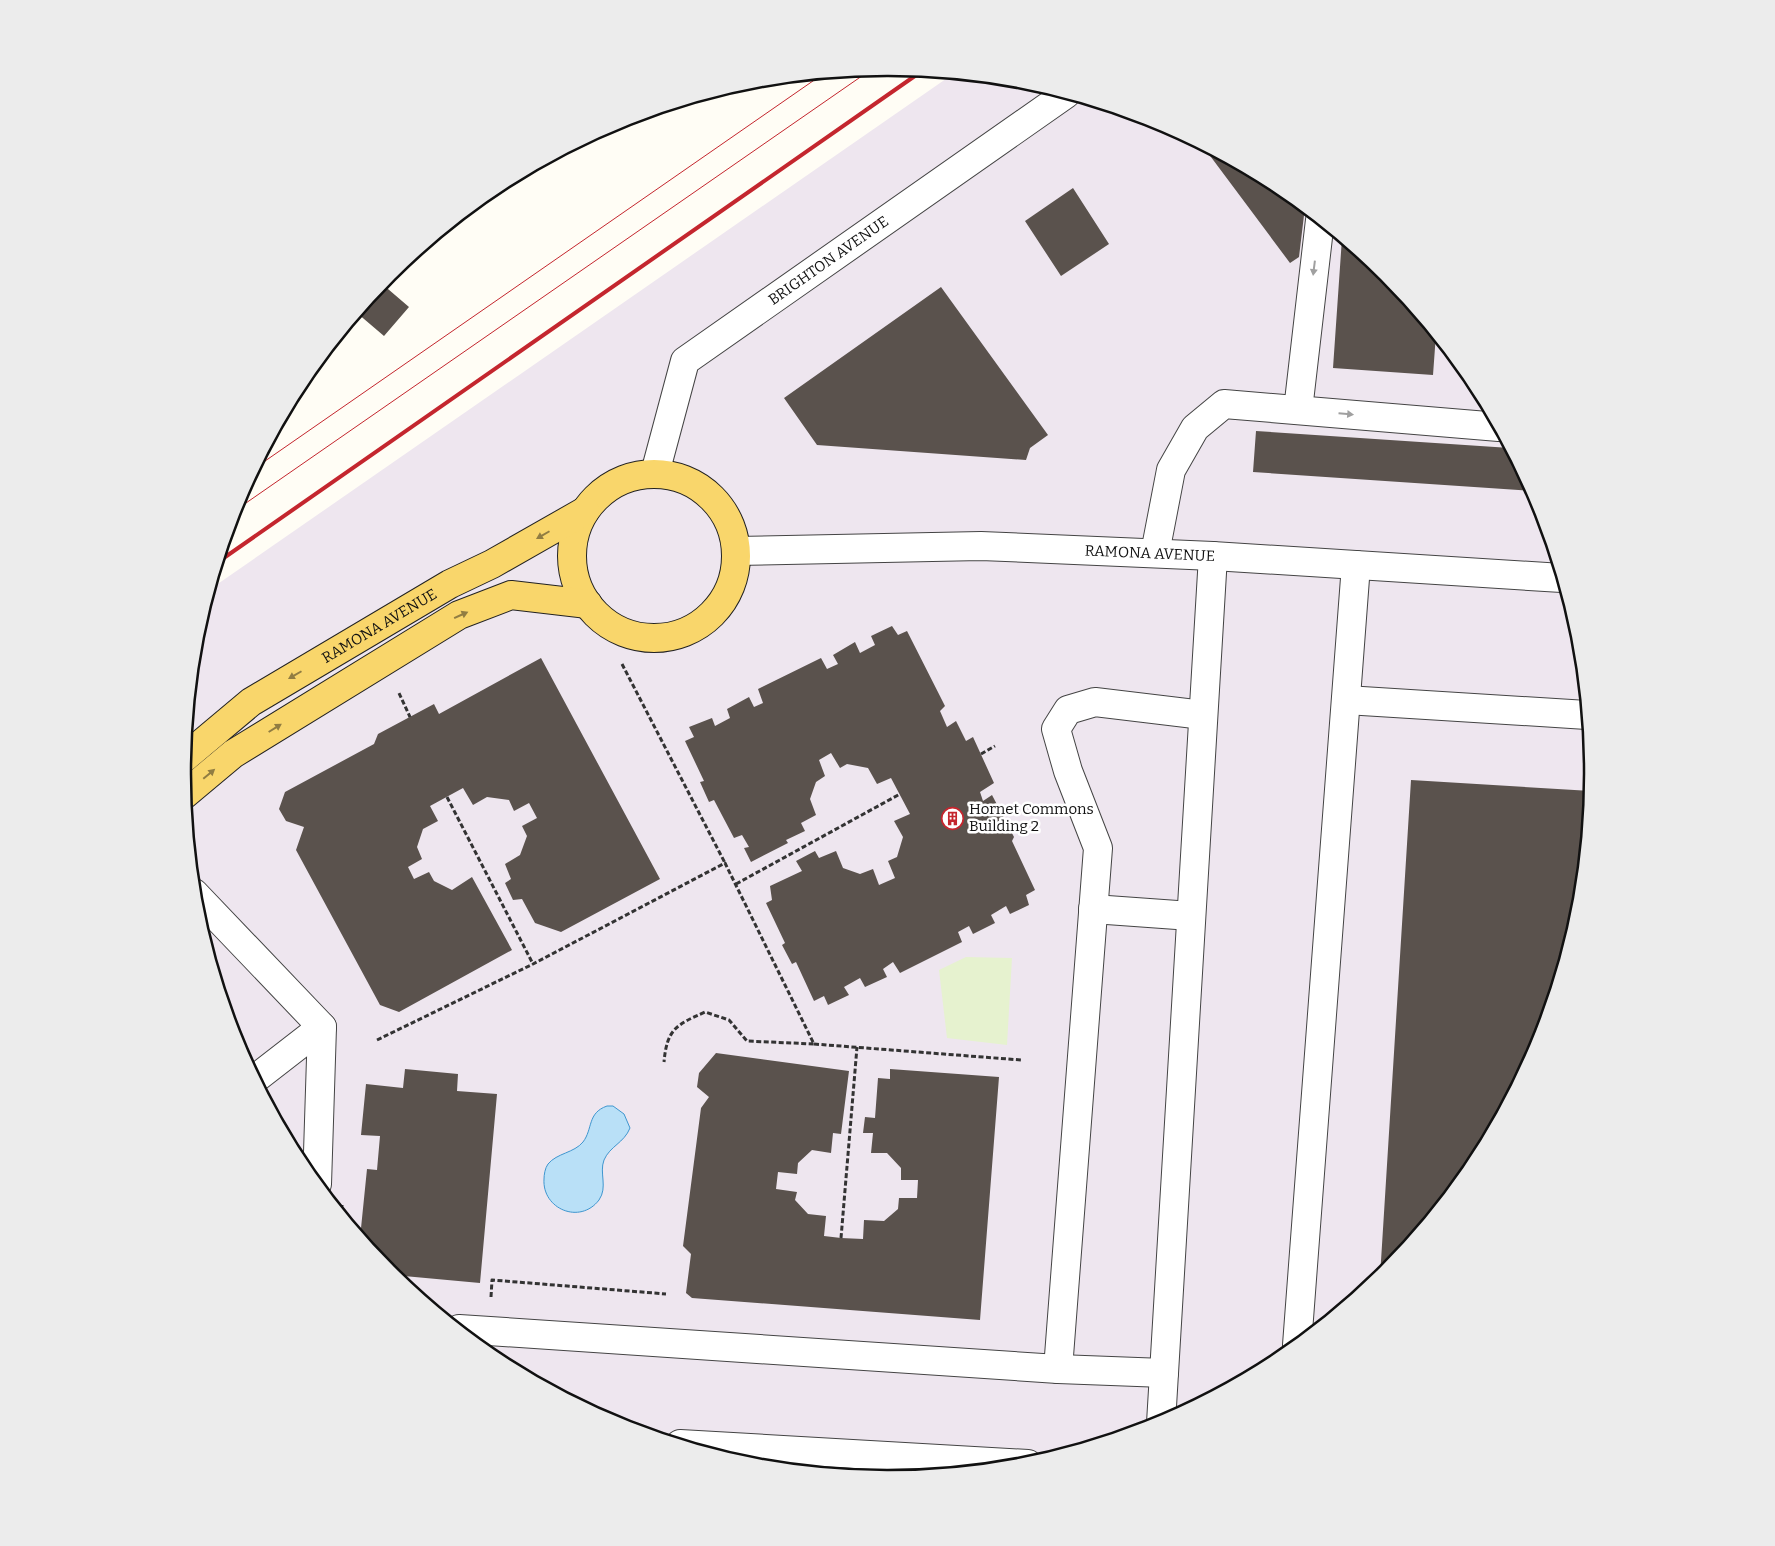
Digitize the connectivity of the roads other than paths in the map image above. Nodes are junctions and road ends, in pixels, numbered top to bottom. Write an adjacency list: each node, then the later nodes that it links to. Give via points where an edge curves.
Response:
1 (1060, 98): 5 (street, BRIGHTON AVENUE, via 685,361)
2 (1319, 226): 3 (street, one-way to 3)
3 (1298, 410): 4 (street, one-way to 4); 8 (street, via 1224,404 1194,428 1171,470)
4 (1492, 426)
5 (655, 473): 6 (main road, RAMONA AVENUE, via 628,477 604,490); 7 (main road, RAMONA AVENUE, via 682,478 706,492 724,512 735,537)
6 (585, 511): 12 (main road, RAMONA AVENUE, via 574,536 572,562 578,588); 16 (main road, RAMONA AVENUE, one-way to 16, via 450,584 251,702)
7 (736, 551): 8 (street, RAMONA AVENUE, via 981,546); 12 (main road, RAMONA AVENUE, via 729,591 713,614 692,630 666,638 639,638 614,628)
8 (1154, 554): 9 (street, RAMONA AVENUE)
9 (1212, 556): 10 (street, RAMONA AVENUE); 15 (street)
10 (1356, 565): 11 (street, RAMONA AVENUE); 13 (street)
11 (1556, 578)
12 (588, 604): 17 (main road, RAMONA AVENUE, one-way to 12, via 233,754 459,616 512,596)
13 (1346, 700): 14 (street); 25 (street)
14 (1582, 714)
15 (1203, 715): 19 (street, via 1096,702 1068,710 1056,729 1068,771 1098,848); 20 (street)
16 (191, 752)
17 (191, 789)
18 (203, 902): 21 (street)
19 (1094, 909): 20 (street); 26 (street)
20 (1191, 916): 27 (street)
21 (322, 1027): 22 (street); 23 (street)
22 (260, 1075)
23 (316, 1172)
24 (468, 1330): 26 (street)
25 (1299, 1335)
26 (1058, 1369): 27 (street)
27 (1164, 1373): 28 (street)
28 (1162, 1414)
29 (705, 1445): 30 (street)
30 (990, 1462)

